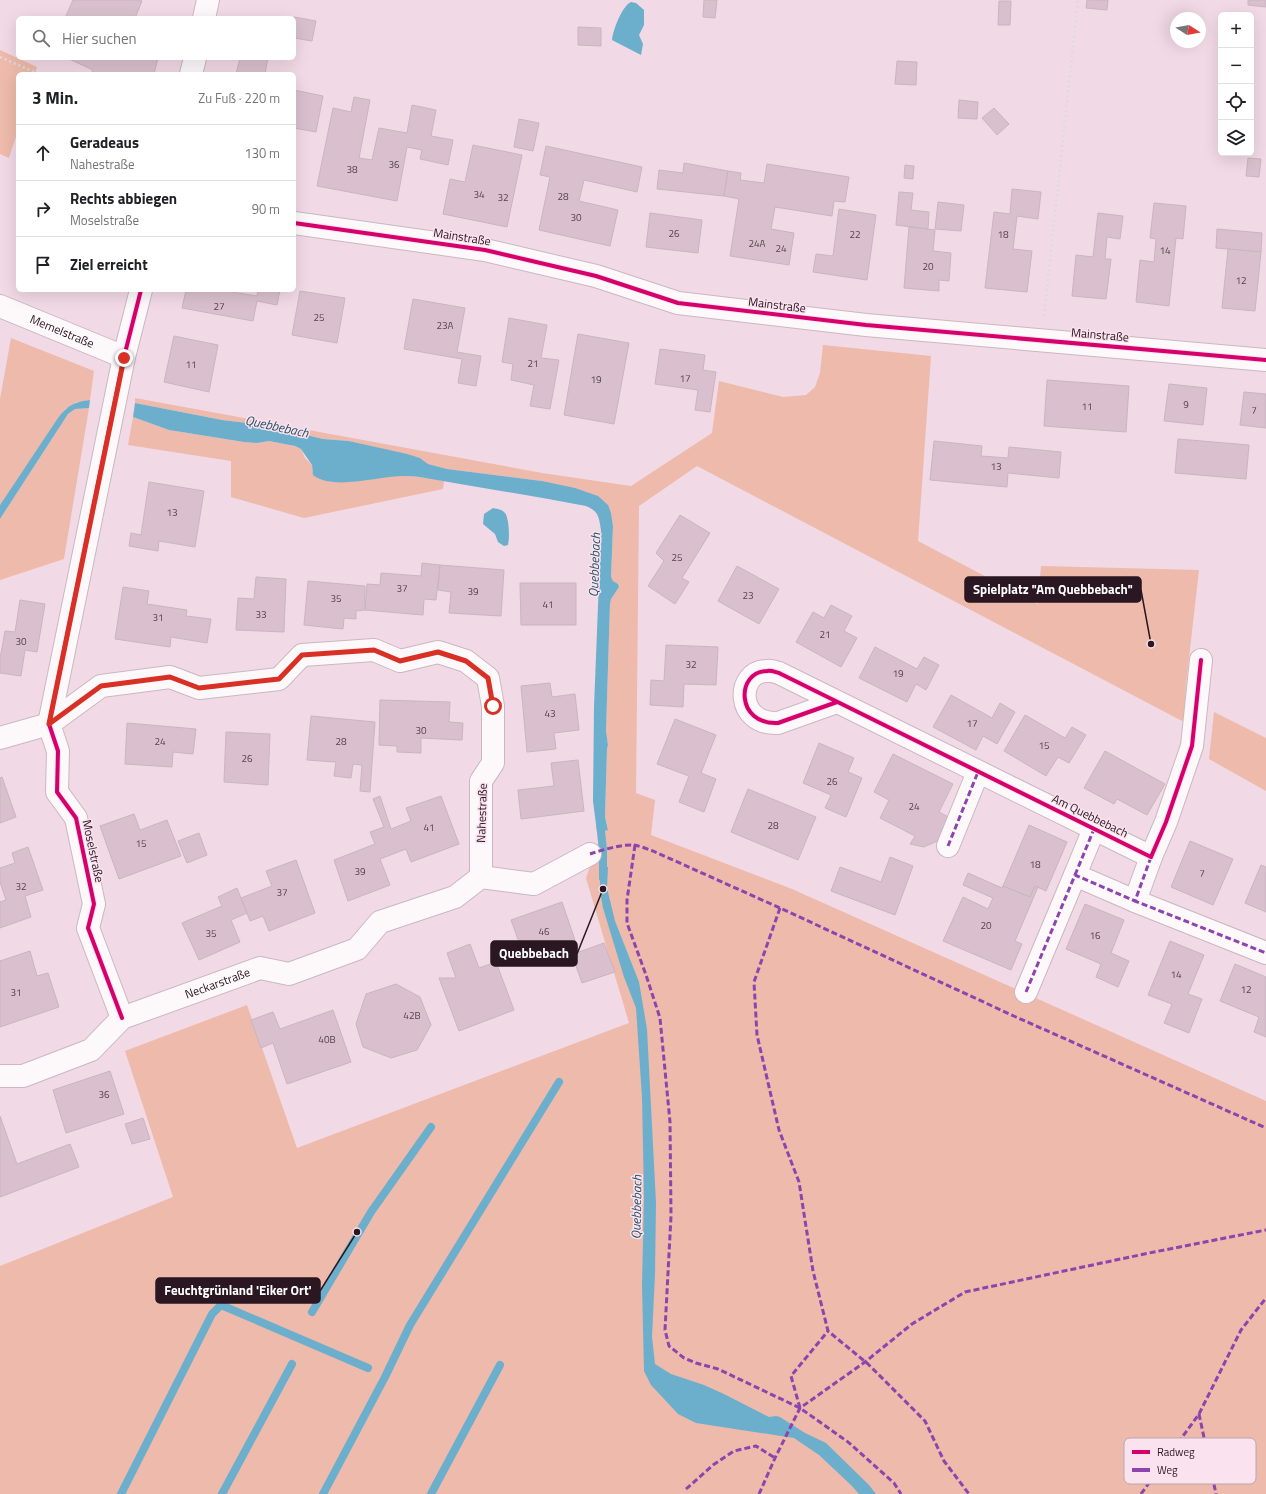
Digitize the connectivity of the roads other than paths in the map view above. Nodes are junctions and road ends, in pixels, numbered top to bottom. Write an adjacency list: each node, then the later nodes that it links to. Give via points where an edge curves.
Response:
1 (208, 0): 2 (street)
2 (204, 16)
3 (194, 60): 4 (street)
4 (192, 72)
5 (296, 223): 9 (street, Mainstraße, via 484,250 596,276 678,303 866,326)
6 (140, 292): 8 (street)
7 (0, 306): 8 (street, Memelstraße)
8 (124, 358): 12 (street)
9 (1266, 360)
10 (1201, 660): 18 (street, via 1192,746 1166,822)
11 (837, 702): 14 (street, Am Quebbebach)
12 (49, 724): 13 (street, Nahestraße); 20 (street, Nahestraße, via 101,686 170,677 199,688 279,679 302,655 374,650 400,661 438,652 466,661 488,678 493,706 493,763 481,781); 24 (street, Moselstraße, via 58,750 57,792 76,818 94,904 88,928)
13 (0, 738)
14 (978, 772): 15 (street, Am Quebbebach); 16 (street)
15 (1094, 829): 18 (street, Am Quebbebach); 19 (street)
16 (948, 846)
17 (590, 854): 20 (street, via 534,884)
18 (1151, 856): 21 (street)
19 (1075, 875): 21 (street); 23 (street)
20 (481, 877): 24 (street, Neckarstraße, via 455,897 380,922 357,948 289,974 260,968)
21 (1135, 901): 22 (street)
22 (1266, 953)
23 (1026, 992)
24 (122, 1018): 25 (street, Neckarstraße, via 91,1050 23,1076)
25 (0, 1076)

